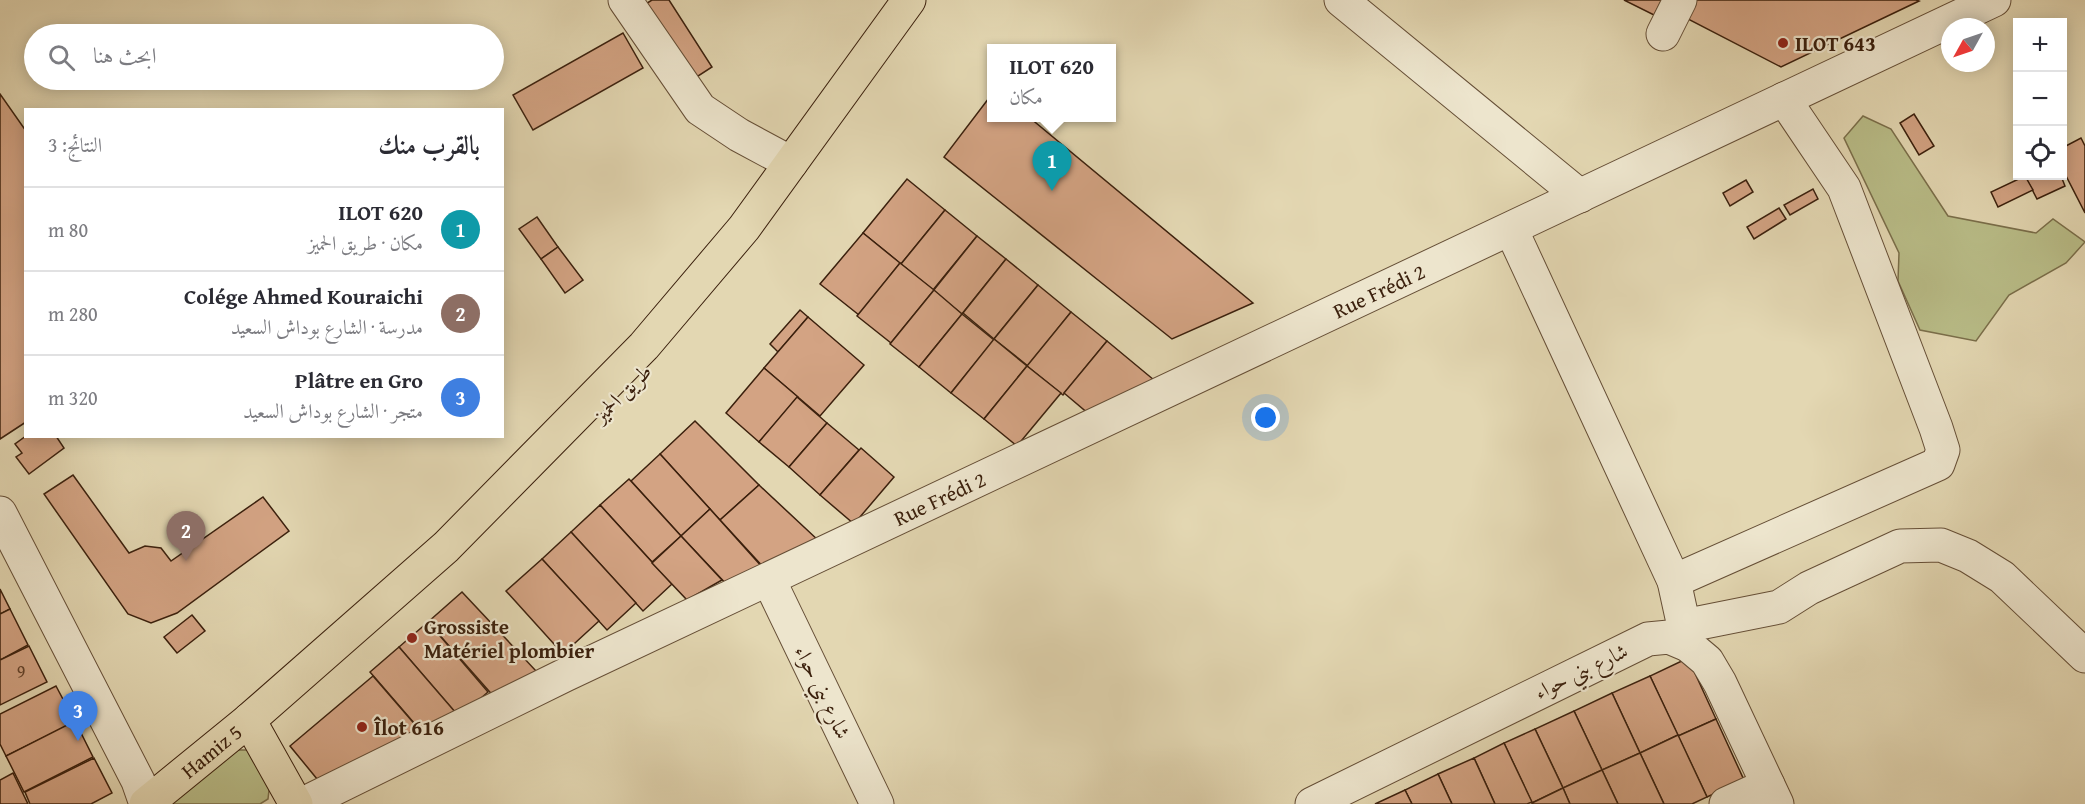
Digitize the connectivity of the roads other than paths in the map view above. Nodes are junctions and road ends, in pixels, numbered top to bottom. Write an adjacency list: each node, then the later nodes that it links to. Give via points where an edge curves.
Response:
1 (625, 0): 9 (street, via 700,109)
2 (909, 0): 9 (main road, طريق الحميز)
3 (930, 0): 17 (main road, طريق الحميز, via 758,239 657,358 458,560)
4 (1341, 0): 10 (street)
5 (1680, 0): 7 (street)
6 (1994, 0): 8 (street, Rue Frédi 2)
7 (1663, 34)
8 (1784, 99): 10 (street, Rue Frédi 2); 14 (street, via 1844,188 1943,450 1938,464)
9 (791, 163): 17 (main road, طريق الحميز, via 744,228 644,346 446,547)
10 (1580, 196): 11 (street, Rue Frédi 2)
11 (1511, 228): 13 (street, Rue Frédi 2); 14 (street)
12 (0, 513): 20 (street, via 138,781)
13 (769, 580): 22 (street, Rue Frédi 2); 23 (street, شارع بني حواء)
14 (1674, 581): 15 (street)
15 (1686, 636): 16 (street, via 1779,607 1809,588 1900,546 1941,545 2002,576); 18 (street, شارع بني حواء, via 1720,683); 19 (street, شارع بني حواء, via 1648,639)
16 (2085, 656)
17 (254, 728): 20 (main road, Hamiz 5); 21 (main road)
18 (1772, 794): 24 (street)
19 (1328, 801)
20 (146, 804)
21 (296, 804)
22 (303, 804)
23 (877, 804)
24 (1726, 804)

